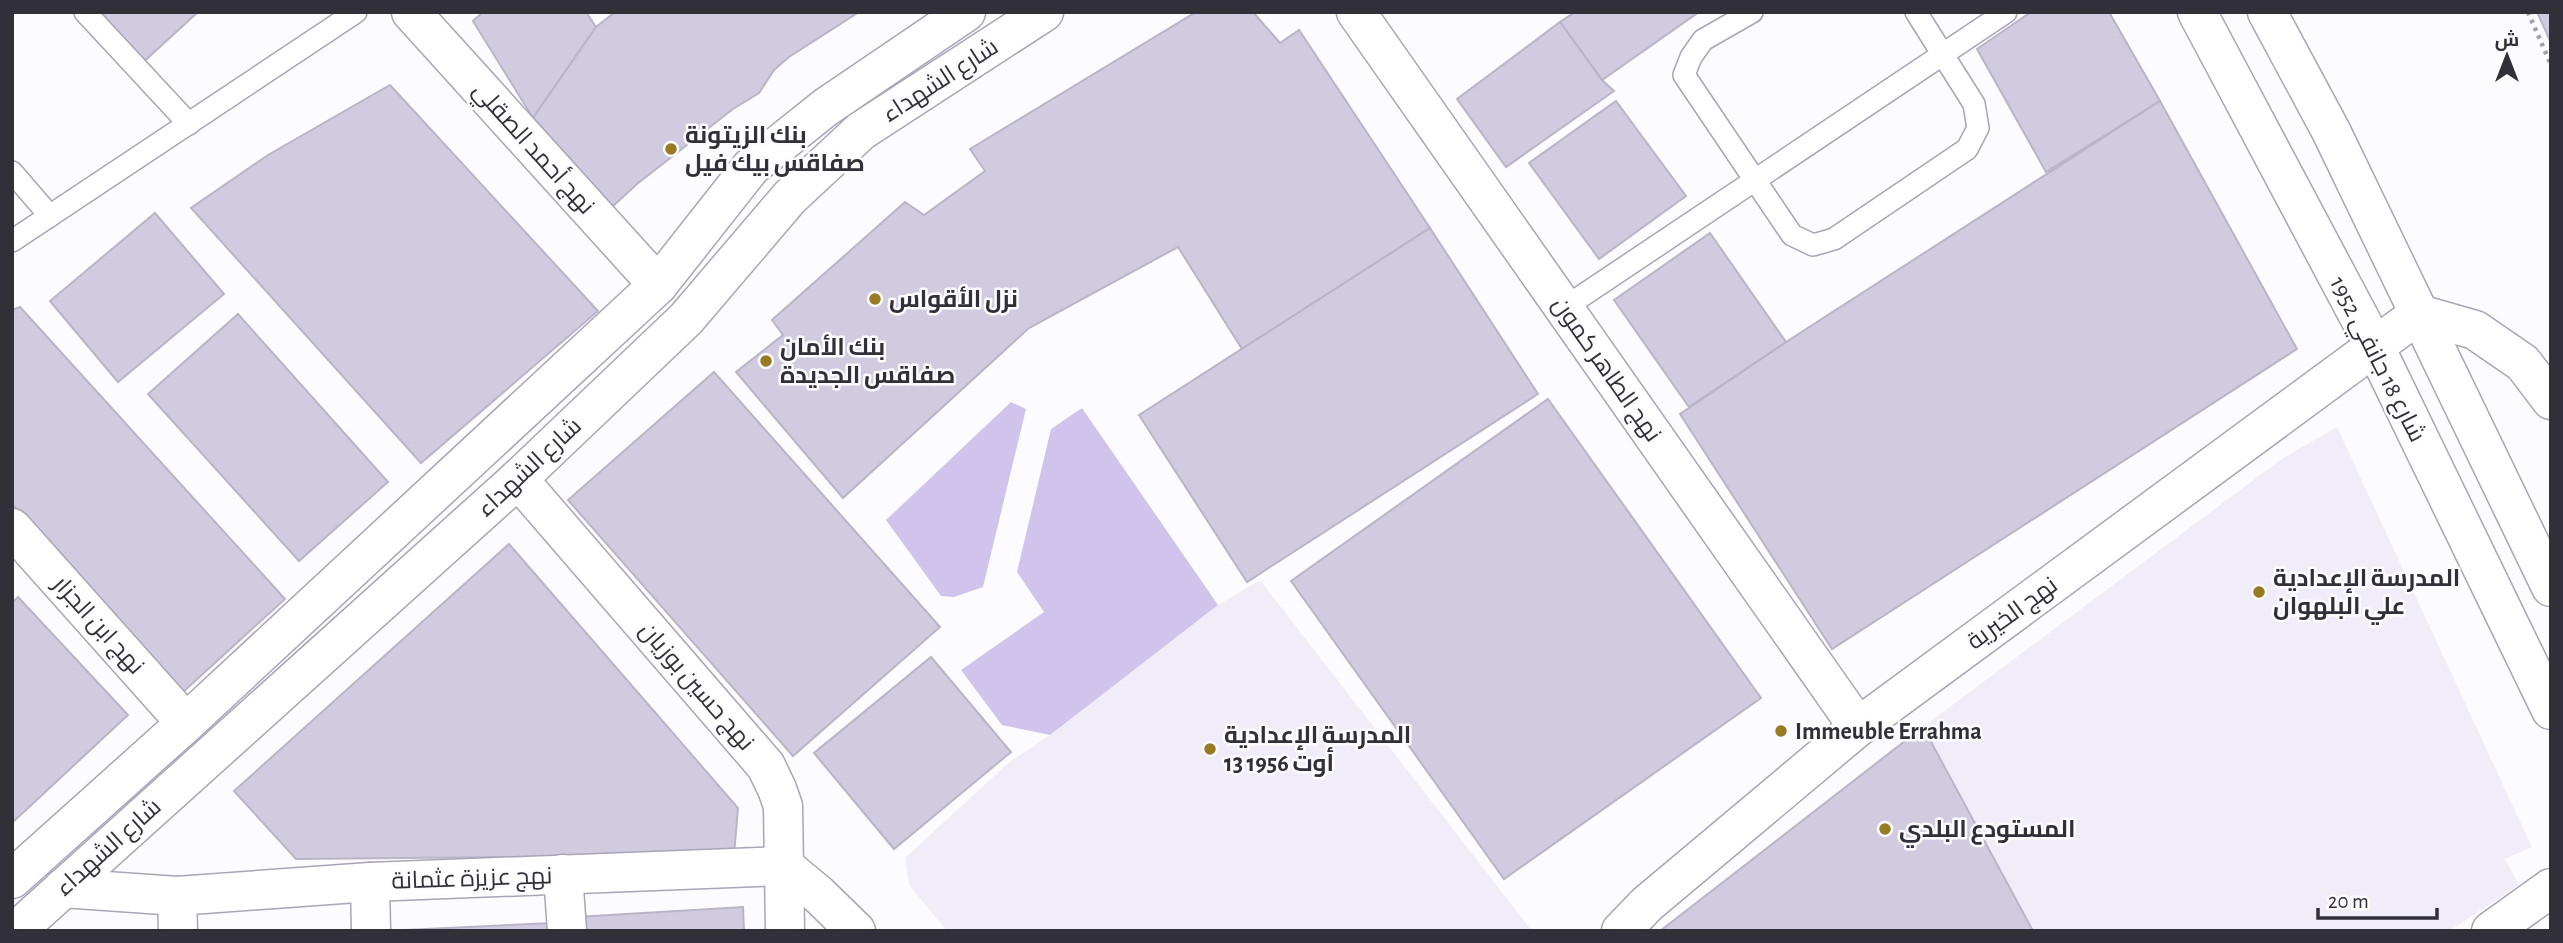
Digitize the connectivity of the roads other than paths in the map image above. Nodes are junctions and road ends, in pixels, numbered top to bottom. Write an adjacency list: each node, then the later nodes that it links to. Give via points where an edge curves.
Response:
1 (85, 12): 13 (lane)
2 (356, 12): 13 (lane)
3 (411, 12): 18 (street, نهج أحمد الصقلي)
4 (966, 12): 18 (street, شارع الشهداء, via 826,107 751,167)
5 (1044, 12): 23 (street, شارع الشهداء, via 861,131 790,197 686,319)
6 (1356, 12): 19 (street, نهج الطاهر كمون)
7 (1752, 12): 15 (lane, via 1703,40 1684,75)
8 (1916, 12): 12 (lane)
9 (2007, 12): 12 (lane)
10 (2197, 12): 21 (street, شارع 18 جانفي 1952)
11 (2267, 12): 20 (street, via 2331,131)
12 (1943, 54): 15 (lane); 15 (lane, via 1974,104 1978,128 1967,149 1834,239 1812,245 1792,234)
13 (189, 124): 16 (lane)
14 (12, 172): 16 (lane)
15 (1756, 180): 19 (lane)
16 (50, 216): 17 (lane)
17 (12, 241)
18 (658, 285): 27 (street, شارع الشهداء)
19 (1564, 309): 28 (street, نهج الطاهر كمون)
20 (2419, 314): 21 (street, نهج الخيرية); 22 (street, via 2475,330 2523,363); 25 (street)
21 (2375, 347): 26 (street, شارع 18 جانفي 1952); 28 (street, نهج الخيرية)
22 (2551, 400)
23 (517, 479): 29 (street, نهج حسين بوزيان, via 766,766 783,807); 33 (street, شارع الشهداء)
24 (12, 528): 27 (street, نهج ابن الجزار)
25 (2551, 587)
26 (2551, 710)
27 (186, 723): 31 (street, شارع الشهداء)
28 (1858, 727): 41 (street, نهج الخيرية)
29 (784, 866): 30 (street, نهج عزيزة عثمانة); 39 (street, نهج حسين بوزيان); 40 (street)
30 (563, 874): 32 (street, نهج عزيزة عثمانة); 38 (street)
31 (12, 879)
32 (370, 882): 35 (street, نهج عزيزة عثمانة); 37 (street)
33 (63, 888): 35 (street, نهج عزيزة عثمانة); 36 (street, شارع الشهداء)
34 (2551, 888): 42 (street)
35 (177, 914)
36 (16, 931)
37 (371, 931)
38 (567, 931)
39 (785, 931)
40 (856, 931)
41 (1620, 931)
42 (2491, 931)

